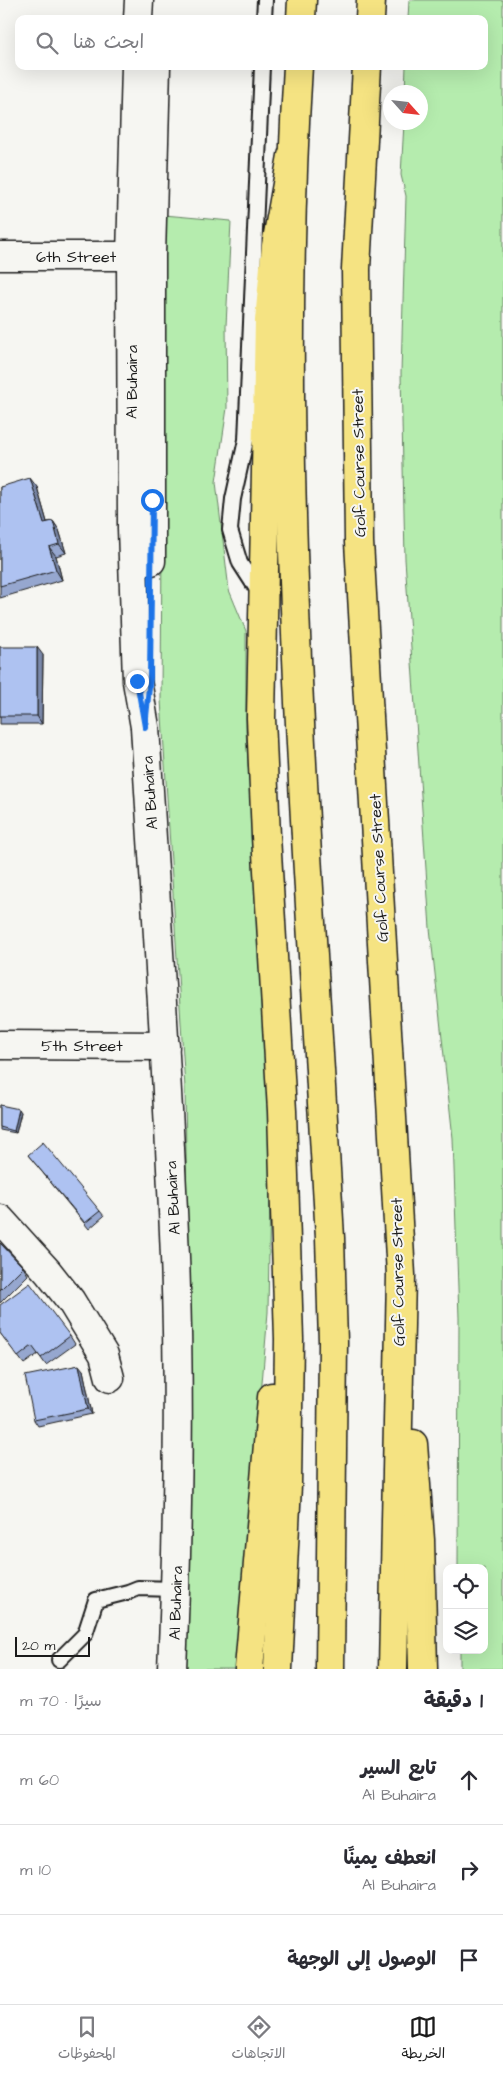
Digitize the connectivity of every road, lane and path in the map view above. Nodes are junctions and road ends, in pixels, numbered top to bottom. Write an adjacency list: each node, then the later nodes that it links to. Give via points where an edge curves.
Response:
1 (139, 0): 6 (street)
2 (158, 0): 7 (street)
3 (265, 0): 8 (lane)
4 (302, 0): 9 (main road)
5 (370, 0): 10 (main road)
6 (138, 15)
7 (157, 15)
8 (264, 15)
9 (301, 15)
10 (370, 15)
11 (136, 70): 18 (street, Al Buhaira)
12 (156, 70): 18 (street, Al Buhaira)
13 (262, 70): 19 (lane, via 246,440 230,530 240,563)
14 (298, 70): 16 (main road)
15 (367, 70): 23 (main road, Golf Course Street, via 356,269 359,542)
16 (292, 156): 19 (main road, via 276,246 269,321); 31 (main road, via 289,287 292,532 333,1342)
17 (0, 256): 18 (street, 6th Street)
18 (141, 256): 21 (street, Al Buhaira, via 132,528 136,671 145,727)
19 (264, 600): 24 (main road, via 262,728 282,1111)
20 (0, 1045): 21 (street, 5th Street)
21 (165, 1046): 26 (street, Al Buhaira, via 175,1259)
22 (0, 1219): 25 (street, via 70,1301 104,1355)
23 (401, 1275): 32 (main road, Golf Course Street); 33 (main road, via 420,1540)
24 (289, 1338): 29 (main road, via 274,1374); 30 (main road, via 287,1485)
25 (110, 1378)
26 (176, 1590): 27 (lane, via 138,1588 96,1600 85,1634); 28 (street, Al Buhaira)
27 (59, 1660)
28 (172, 1669)
29 (249, 1669)
30 (278, 1669)
31 (330, 1669)
32 (392, 1669)
33 (423, 1669)

